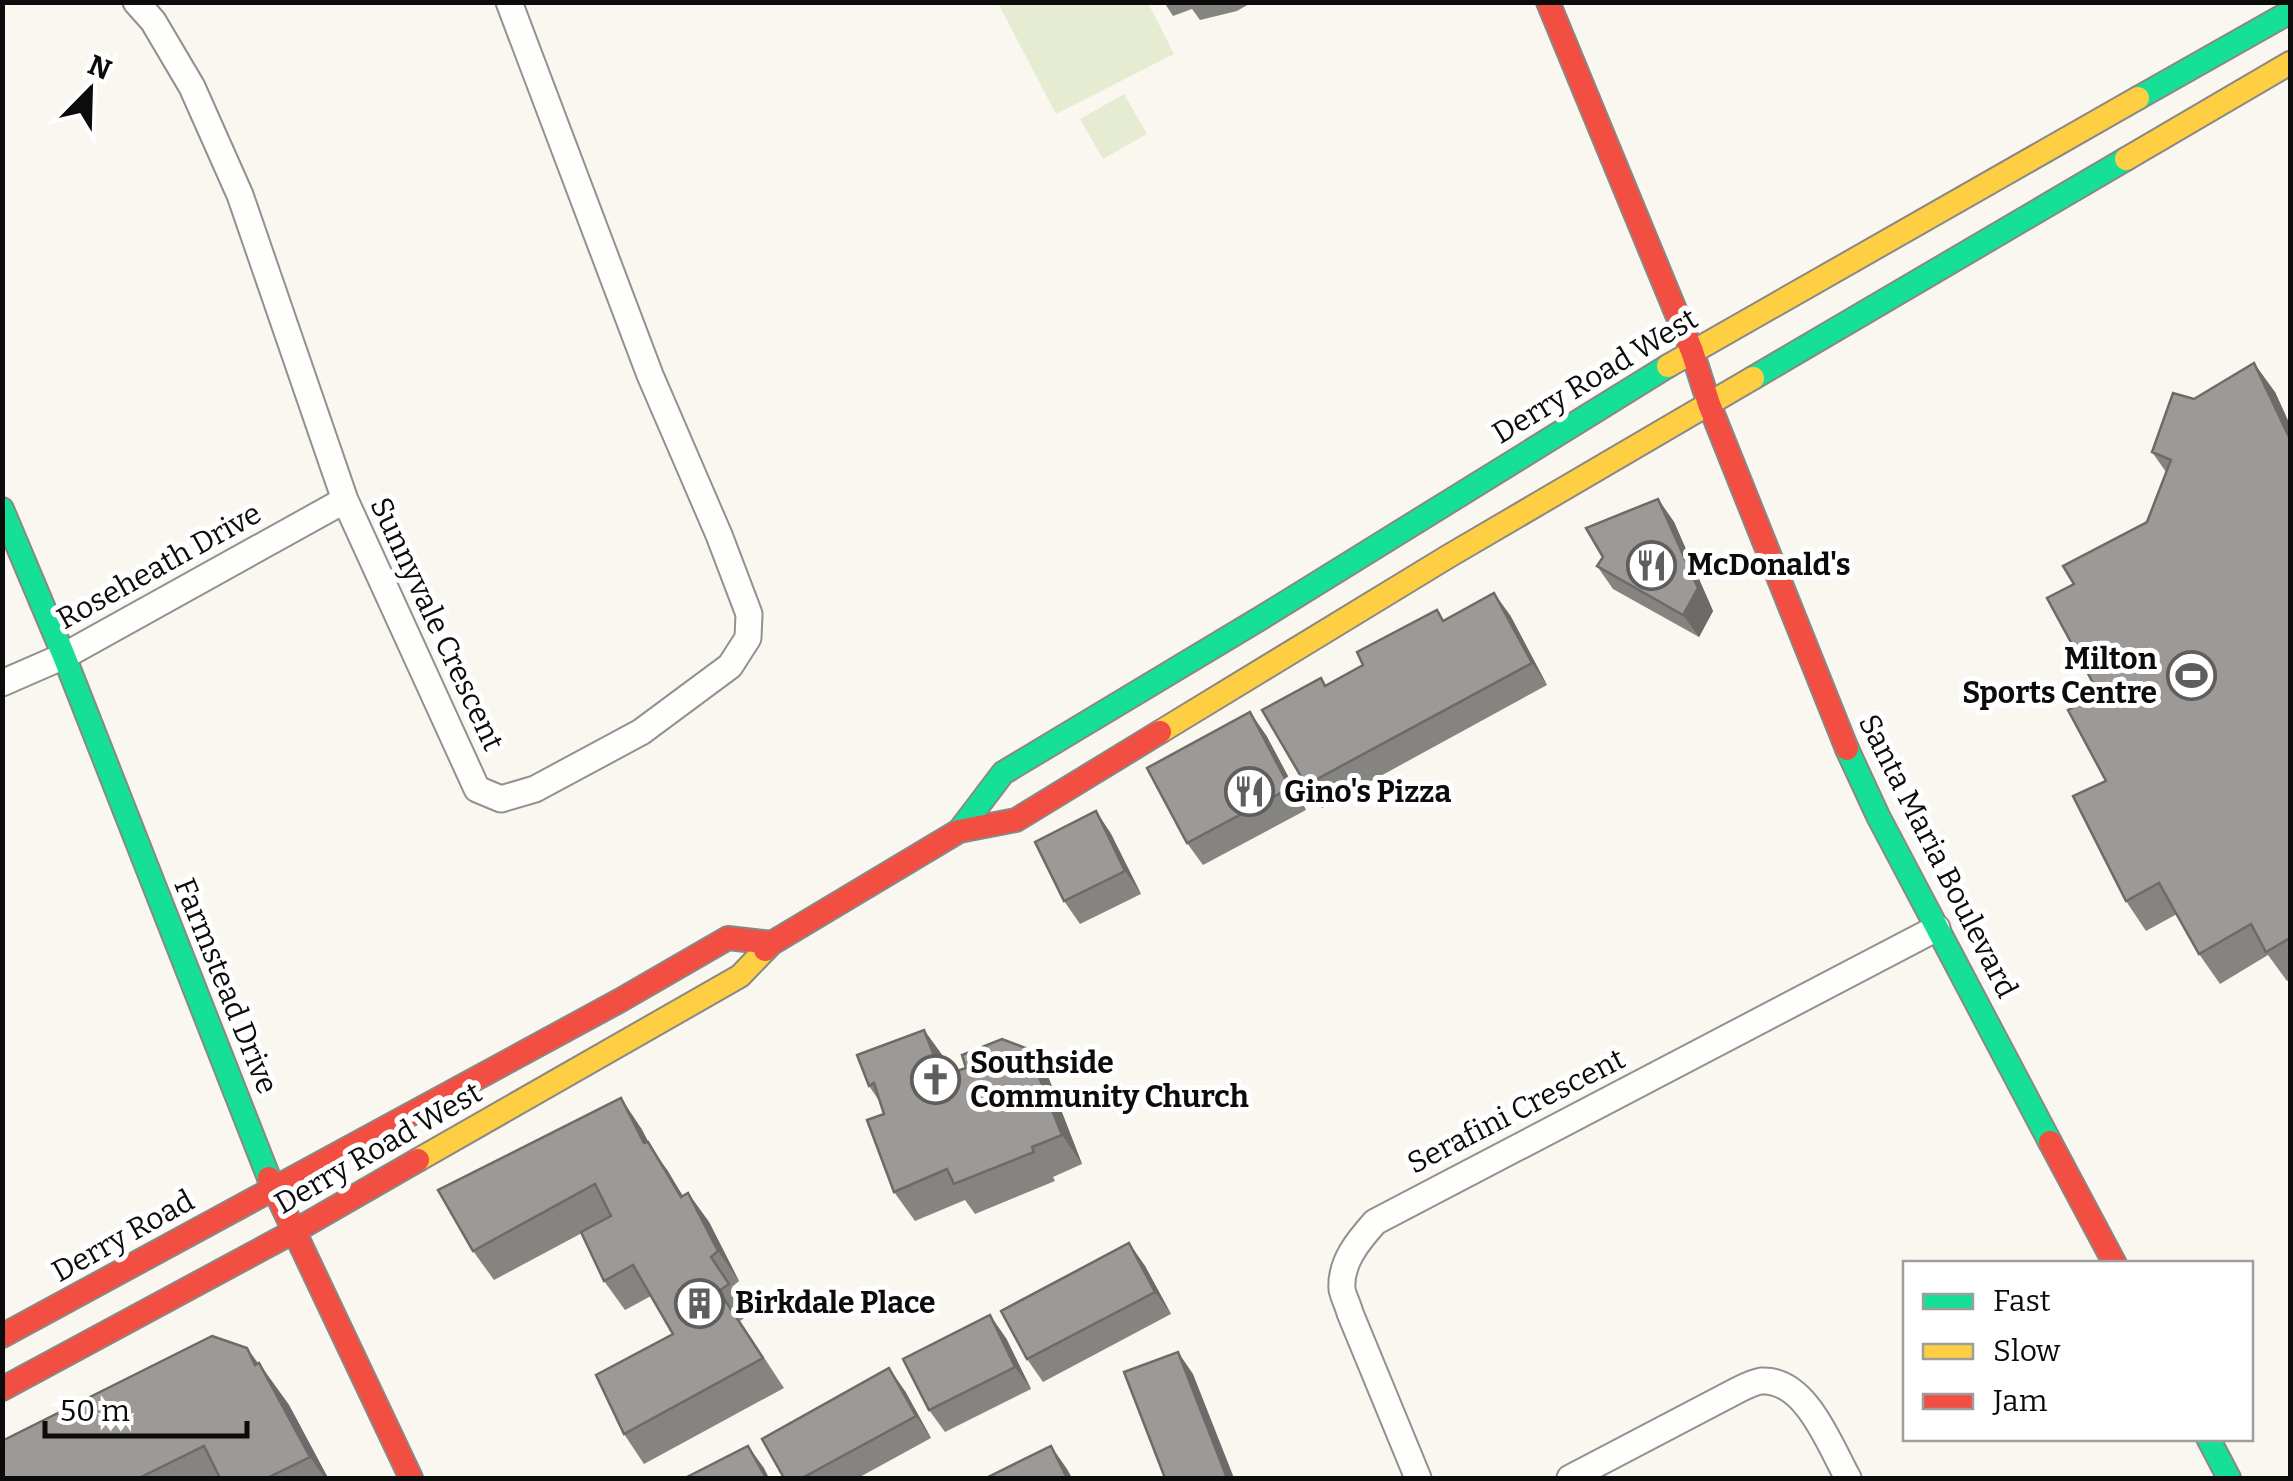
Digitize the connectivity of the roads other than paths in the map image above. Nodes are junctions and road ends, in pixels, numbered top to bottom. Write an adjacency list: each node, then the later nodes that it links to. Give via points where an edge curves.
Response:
1 (136, 2): 8 (street, Sunnyvale Crescent, via 192,87 240,195)
2 (509, 2): 8 (street, Sunnyvale Crescent, via 749,614 748,638 730,666 641,732 535,789 500,799 478,789)
3 (1548, 2): 6 (main road, Santa Maria Boulevard)
4 (2290, 12): 6 (main road, Derry Road West)
5 (2290, 63): 7 (main road, Derry Road West)
6 (1692, 351): 7 (main road, Santa Maria Boulevard); 12 (main road, Derry Road West, via 1003,773)
7 (1709, 404): 12 (main road, Derry Road West, via 1016,820); 13 (main road, Santa Maria Boulevard, via 1851,758)
8 (344, 500): 10 (street, Roseheath Drive)
9 (2, 509): 10 (main road, Farmstead Drive)
10 (64, 656): 11 (street, Roseheath Drive); 15 (main road, Farmstead Drive)
11 (2, 682)
12 (959, 831): 14 (main road, Derry Road West)
13 (1937, 928): 17 (main road, Santa Maria Boulevard); 22 (street, Serafini Crescent, via 1375,1222 1356,1243 1342,1288)
14 (772, 943): 15 (main road, Derry Road West, via 728,938); 16 (main road, Derry Road West, via 740,976)
15 (273, 1189): 16 (main road, Farmstead Drive); 18 (main road, Derry Road)
16 (293, 1232): 19 (main road, Derry Road West); 21 (main road, Farmstead Drive)
17 (2113, 1261)
18 (2, 1336)
19 (2, 1390)
20 (2210, 1441): 25 (main road)
21 (412, 1478)
22 (1418, 1478)
23 (1570, 1478): 24 (street, via 1760,1381 1800,1397)
24 (1848, 1478)
25 (2229, 1478)

